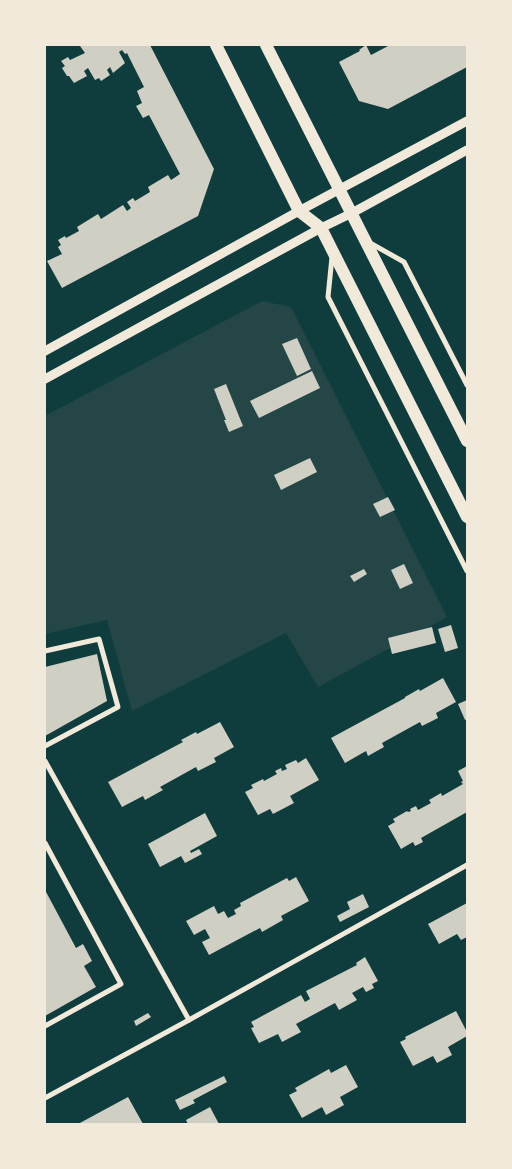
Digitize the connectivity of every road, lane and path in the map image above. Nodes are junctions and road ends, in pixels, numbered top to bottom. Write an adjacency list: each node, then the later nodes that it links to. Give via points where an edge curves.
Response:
1 (216, 45): 6 (main road)
2 (266, 45): 5 (main road)
3 (467, 121): 5 (street)
4 (467, 150): 7 (street)
5 (340, 189): 6 (street); 7 (main road)
6 (299, 211): 8 (main road); 11 (street)
7 (352, 213): 8 (street); 9 (main road)
8 (321, 228): 10 (main road); 12 (street)
9 (365, 240): 13 (street, via 404,262); 14 (main road)
10 (333, 251): 15 (main road); 16 (street, via 328,297)
11 (45, 351)
12 (45, 380)
13 (467, 385)
14 (467, 440)
15 (467, 517)
16 (467, 571)
17 (45, 651): 18 (street, via 99,639 118,707)
18 (45, 746)
19 (45, 761): 22 (street)
20 (45, 843): 23 (street, via 121,984)
21 (467, 865): 22 (street)
22 (190, 1020): 24 (street)
23 (45, 1026)
24 (45, 1098)

